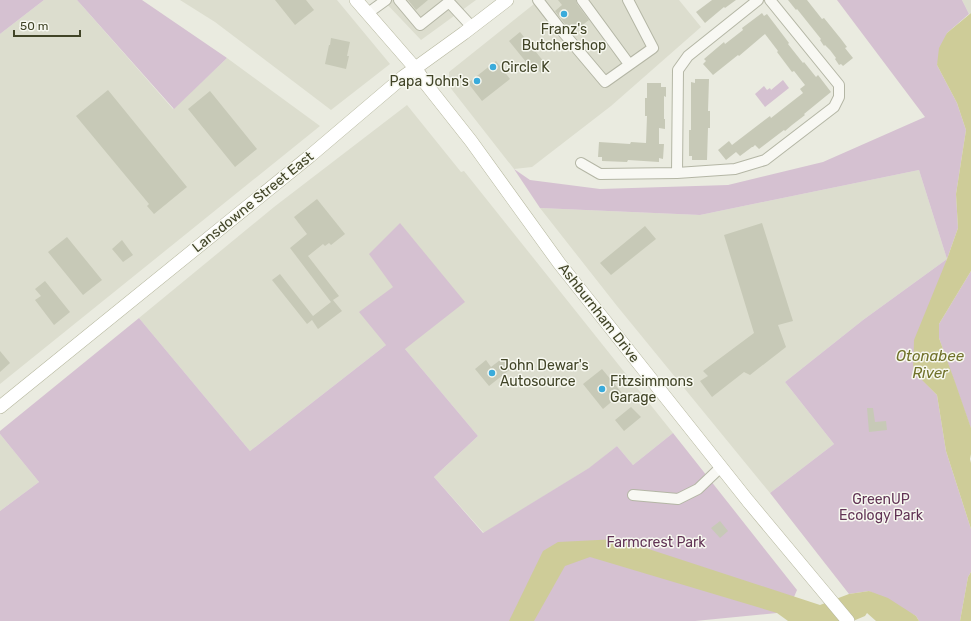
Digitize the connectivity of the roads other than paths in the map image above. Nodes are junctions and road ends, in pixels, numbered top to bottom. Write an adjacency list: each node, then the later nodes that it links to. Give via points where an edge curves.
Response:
1 (356, 0): 11 (main road, Ashburnham Drive)
2 (386, 0): 11 (lane)
3 (399, 0): 10 (lane, via 420,25)
4 (507, 0): 12 (main road, Lansdowne Street East)
5 (538, 0): 13 (lane, via 605,82)
6 (582, 0): 13 (lane)
7 (628, 0): 13 (lane, via 653,48)
8 (758, 0): 16 (lane, via 688,56 678,70)
9 (770, 0): 16 (lane, via 839,85 839,97 834,107 765,160 735,169)
10 (449, 1): 12 (lane)
11 (368, 13): 14 (main road, Ashburnham Drive)
12 (472, 27): 14 (main road, Lansdowne Street East)
13 (629, 64)
14 (416, 68): 17 (main road, Lansdowne Street East); 18 (main road, Ashburnham Drive, via 559,263)
15 (581, 163): 16 (lane, via 600,174)
16 (677, 173)
17 (0, 407)
18 (721, 467): 19 (lane, via 698,489 678,499); 20 (main road, Ashburnham Drive)
19 (633, 495)
20 (848, 621)

